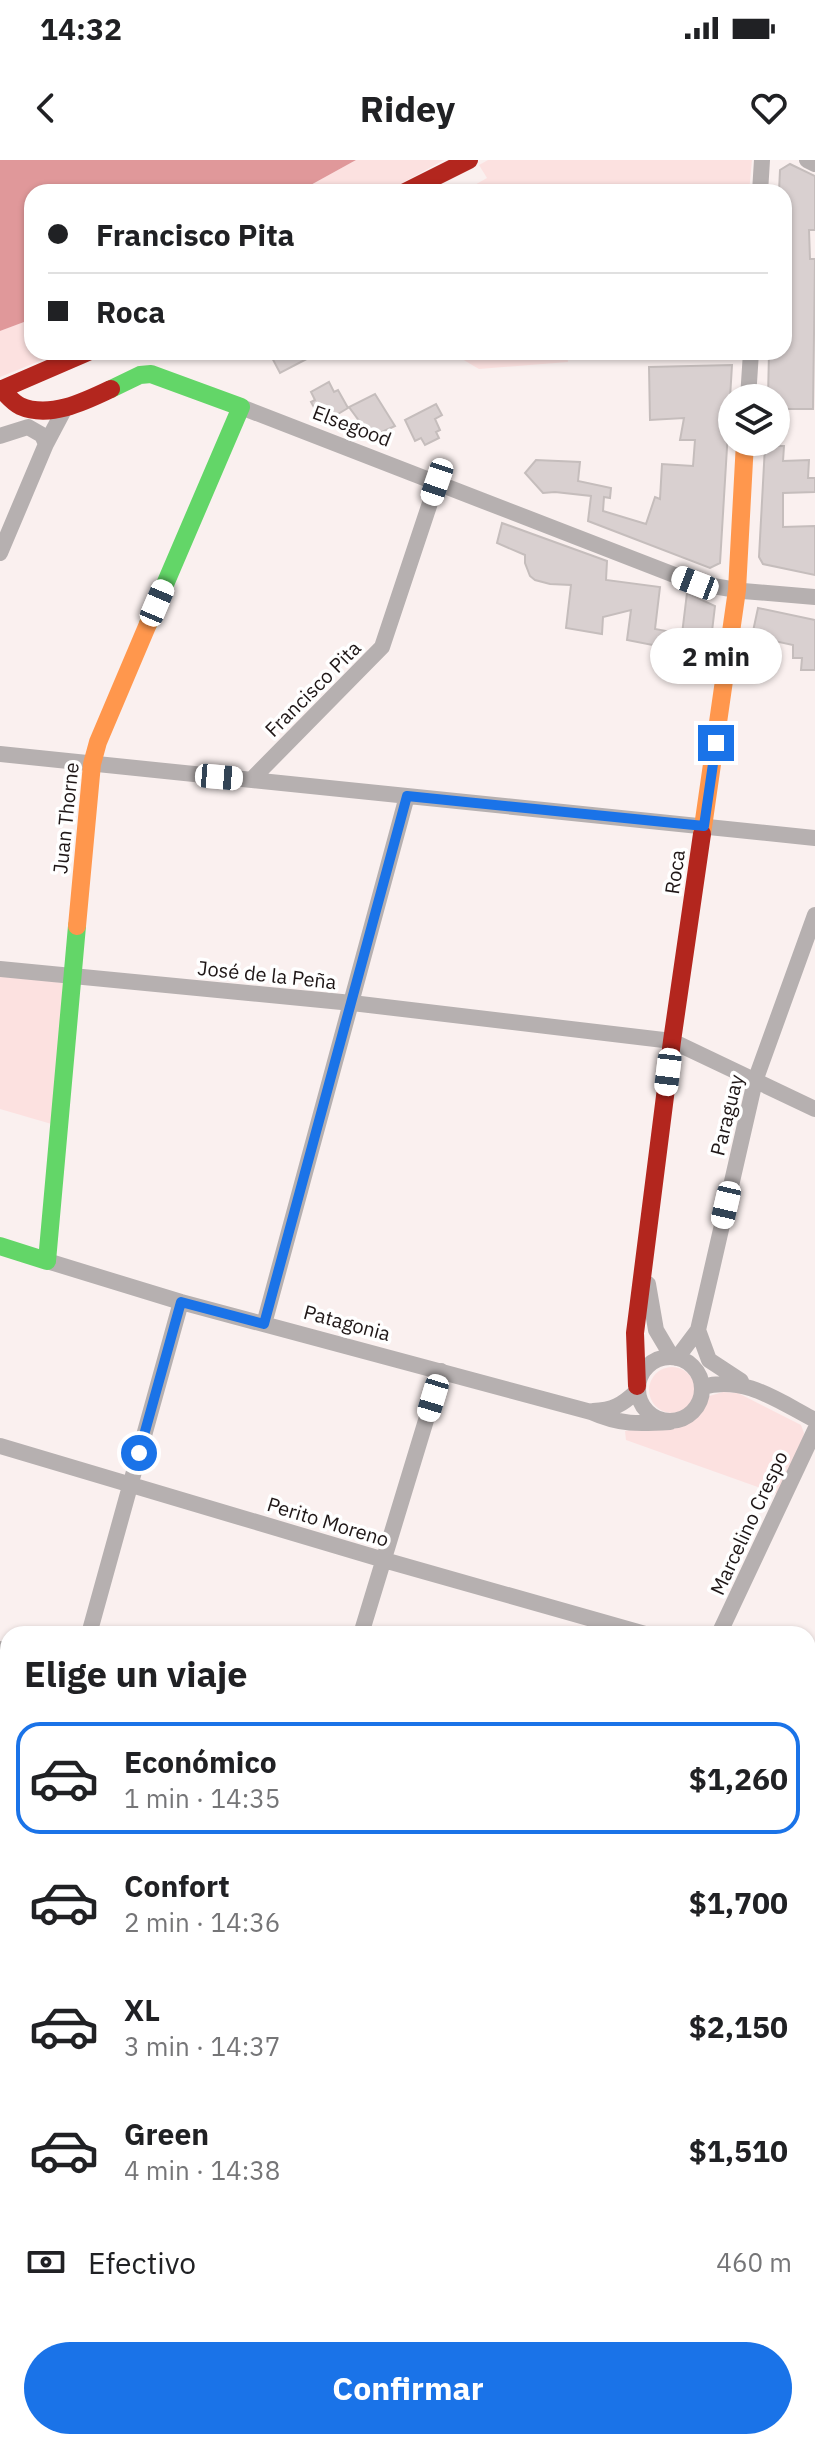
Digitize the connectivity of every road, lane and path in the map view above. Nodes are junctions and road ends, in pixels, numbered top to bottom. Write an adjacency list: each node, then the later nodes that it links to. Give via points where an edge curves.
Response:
1 (469, 160): 5 (street)
2 (762, 160): 6 (street)
3 (807, 160): 4 (street)
4 (815, 164)
5 (421, 184)
6 (760, 184)
7 (69, 360): 10 (street)
8 (750, 360): 9 (street)
9 (749, 384)
10 (0, 390): 12 (street, Elsegood, via 19,406 39,411)
11 (241, 407): 12 (street, Elsegood, via 151,374); 16 (street, Elsegood); 21 (street, Juan Thorne)
12 (65, 408): 14 (street)
13 (0, 436): 14 (street, via 28,427)
14 (46, 444): 17 (street)
15 (744, 456): 18 (street, Roca)
16 (437, 482): 18 (street, Elsegood, via 695,583); 22 (street, Francisco Pita, via 382,647)
17 (0, 553)
18 (737, 590): 19 (street, Elsegood); 24 (street, Roca)
19 (815, 597)
20 (0, 754): 21 (street)
21 (92, 764): 22 (street); 28 (street, Juan Thorne)
22 (251, 780): 23 (street)
23 (407, 796): 24 (street); 29 (street)
24 (704, 826): 25 (street); 30 (street, Roca)
25 (815, 838)
26 (815, 915): 31 (street, Paraguay)
27 (0, 969): 28 (street, José de la Peña)
28 (74, 975): 29 (street, José de la Peña); 35 (street, Juan Thorne)
29 (352, 1003): 30 (street, José de la Peña); 37 (street)
30 (672, 1041): 31 (street, José de la Peña); 34 (street, Roca)
31 (755, 1081): 32 (street, José de la Peña); 38 (street, Paraguay)
32 (815, 1109)
33 (0, 1246): 35 (street, Patagonia)
34 (646, 1260): 39 (street, via 656,1330); 43 (street, Roca, via 635,1333)
35 (47, 1261): 36 (street, Patagonia)
36 (181, 1302): 37 (street, Patagonia); 49 (street)
37 (264, 1324): 40 (street, Patagonia)
38 (698, 1330): 39 (street, Paraguay); 41 (street, via 709,1360)
39 (674, 1358): 42 (street, via 694,1368); 43 (street, via 655,1360 640,1376)
40 (441, 1371): 44 (street, Patagonia); 50 (street)
41 (747, 1385): 42 (street); 45 (street)
42 (702, 1387): 46 (street, via 690,1415)
43 (637, 1389): 44 (street, via 618,1408); 46 (street, via 650,1415)
44 (591, 1412): 46 (street, Patagonia, via 632,1425)
45 (815, 1420)
46 (670, 1422)
47 (815, 1430): 54 (street, Marcelino Crespo)
48 (0, 1446): 49 (street, Perito Moreno)
49 (131, 1483): 50 (street, Perito Moreno); 51 (street)
50 (384, 1560): 52 (street); 53 (street, Perito Moreno)
51 (91, 1626)
52 (363, 1626)
53 (617, 1626)
54 (723, 1626)

